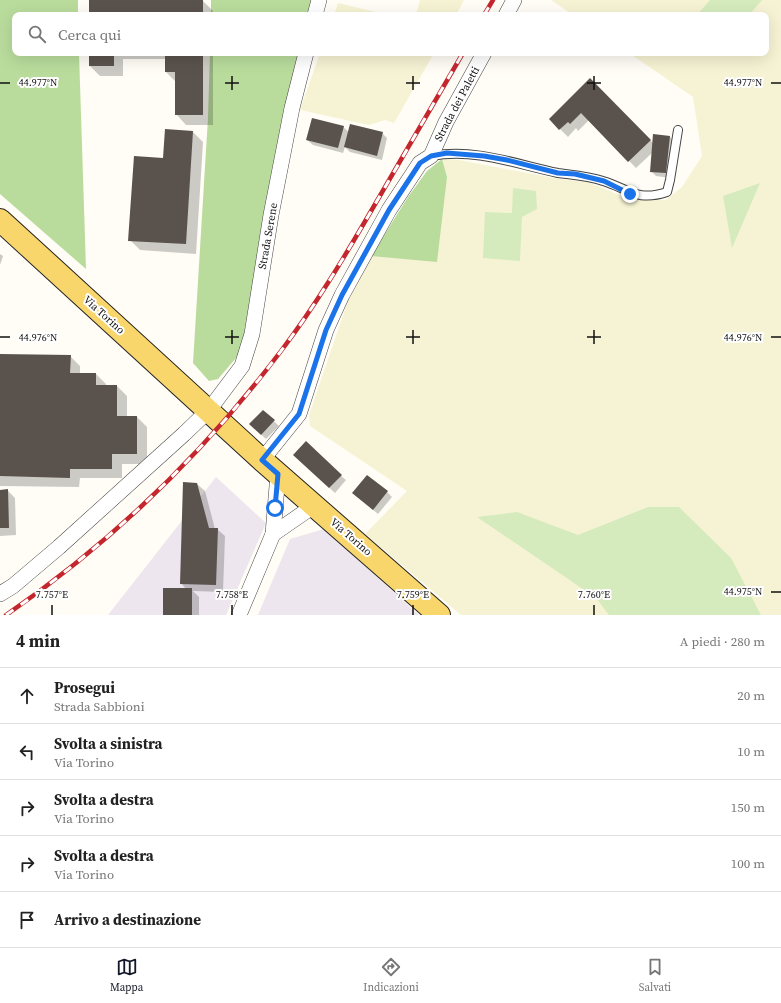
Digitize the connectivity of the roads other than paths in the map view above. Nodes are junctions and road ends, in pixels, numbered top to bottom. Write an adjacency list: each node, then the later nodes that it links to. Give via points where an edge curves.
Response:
1 (319, 0): 3 (street)
2 (514, 0): 4 (street)
3 (316, 12)
4 (508, 12)
5 (305, 56): 10 (street, Strada Serene, via 274,200 252,334 242,366)
6 (482, 56): 8 (street, Strada dei Paletti, via 446,122)
7 (678, 130): 8 (lane, via 667,192 654,197 630,194 604,181 507,160 447,153)
8 (431, 156): 11 (street, via 420,163 389,210 342,295 326,330 299,414)
9 (0, 220): 10 (main road, Via Torino)
10 (209, 410): 11 (main road, Via Torino); 14 (street, via 59,547)
11 (270, 467): 12 (main road, Via Torino); 13 (street)
12 (314, 505): 13 (street); 16 (main road, Via Torino)
13 (273, 534): 15 (street)
14 (0, 594)
15 (239, 615)
16 (439, 615)

